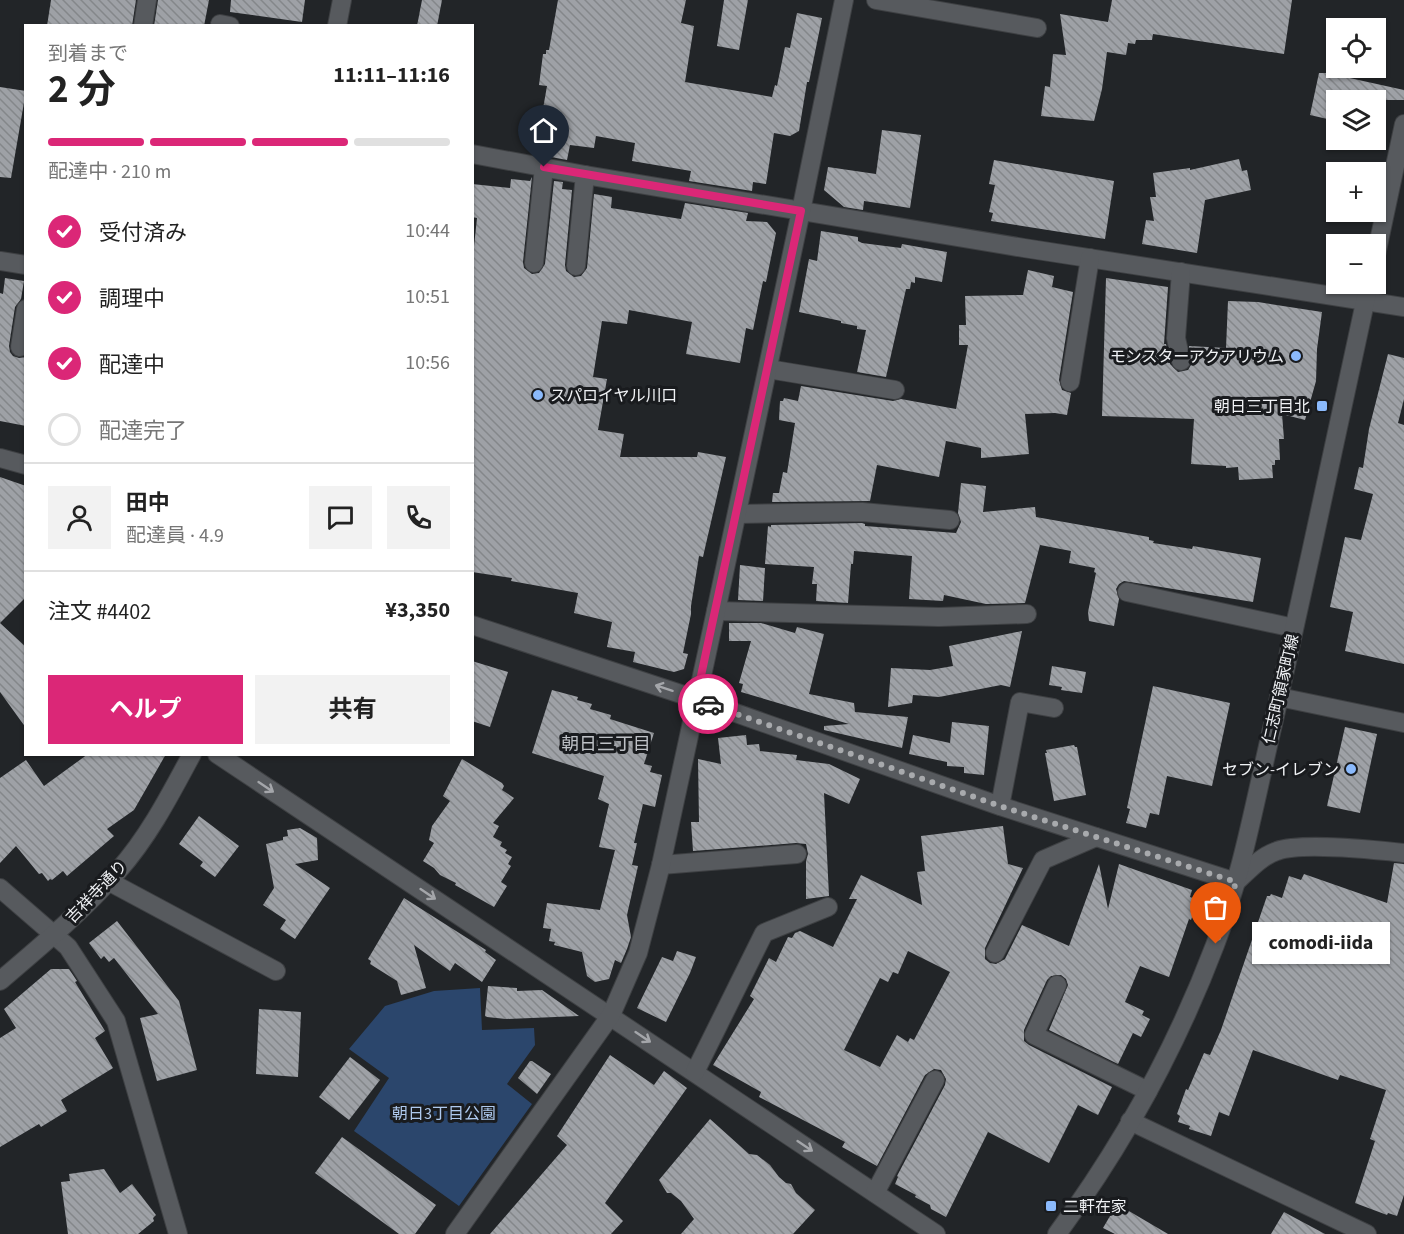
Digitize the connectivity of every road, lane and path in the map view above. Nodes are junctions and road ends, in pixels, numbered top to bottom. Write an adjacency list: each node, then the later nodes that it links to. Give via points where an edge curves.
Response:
1 (147, 0): 5 (street)
2 (342, 0): 6 (street)
3 (844, 0): 12 (street)
4 (876, 0): 7 (street)
5 (143, 24)
6 (337, 24)
7 (1037, 28)
8 (1404, 124): 13 (street)
9 (474, 154): 10 (street)
10 (544, 167): 11 (street); 16 (street)
11 (585, 175): 12 (street); 18 (street)
12 (801, 211): 14 (street); 27 (street)
13 (1380, 234)
14 (1090, 258): 19 (street); 28 (street)
15 (0, 261): 17 (street)
16 (534, 263)
17 (24, 265)
18 (576, 266)
19 (1181, 272): 20 (street); 26 (street, via 1176,338)
20 (1326, 288)
21 (1367, 294): 38 (street, 仁志町領家町線)
22 (1372, 294): 23 (street)
23 (1404, 307)
24 (24, 321): 25 (street)
25 (20, 346)
26 (1181, 361)
27 (768, 369): 29 (street); 32 (street)
28 (1070, 382)
29 (895, 390)
30 (0, 458): 31 (street)
31 (24, 464)
32 (737, 514): 33 (street, via 862,512); 35 (street)
33 (950, 520)
34 (1126, 592): 38 (street)
35 (716, 611): 36 (street, via 939,617); 40 (street)
36 (1027, 614)
37 (474, 626): 40 (street, one-way to 37)
38 (1294, 628): 39 (street, 仁志町領家町線)
39 (1279, 697): 42 (street); 51 (street, 仁志町領家町線)
40 (696, 699): 45 (street); 49 (street)
41 (1054, 708): 45 (street, via 1020,702)
42 (1404, 723)
43 (191, 756): 50 (street, 吉祥寺通り, via 158,817)
44 (220, 756): 59 (street, one-way to 59)
45 (1000, 806): 46 (street)
46 (1096, 837): 51 (street); 55 (street, via 1043,860)
47 (1404, 853): 51 (street, via 1309,847 1277,851 1258,861)
48 (797, 854): 49 (street)
49 (661, 865): 59 (street, via 638,953)
50 (108, 881): 54 (street, 吉祥寺通り); 56 (street)
51 (1236, 882): 62 (street, 仁志町領家町線, via 1195,995)
52 (0, 888): 54 (street)
53 (828, 907): 60 (street, via 764,933)
54 (53, 935): 57 (street, 吉祥寺通り); 65 (street, via 68,947 116,1021)
55 (995, 953)
56 (276, 971)
57 (0, 981)
58 (1057, 985): 62 (street, via 1034,1035)
59 (611, 1016): 60 (street, one-way to 60); 66 (street)
60 (695, 1072): 64 (street, one-way to 64)
61 (935, 1080): 64 (street)
62 (1148, 1091): 63 (street, 仁志町領家町線)
63 (1130, 1121): 68 (street, 仁志町領家町線); 69 (street)
64 (875, 1193): 67 (street)
65 (178, 1234)
66 (455, 1234)
67 (936, 1234)
68 (1057, 1234)
69 (1367, 1234)

